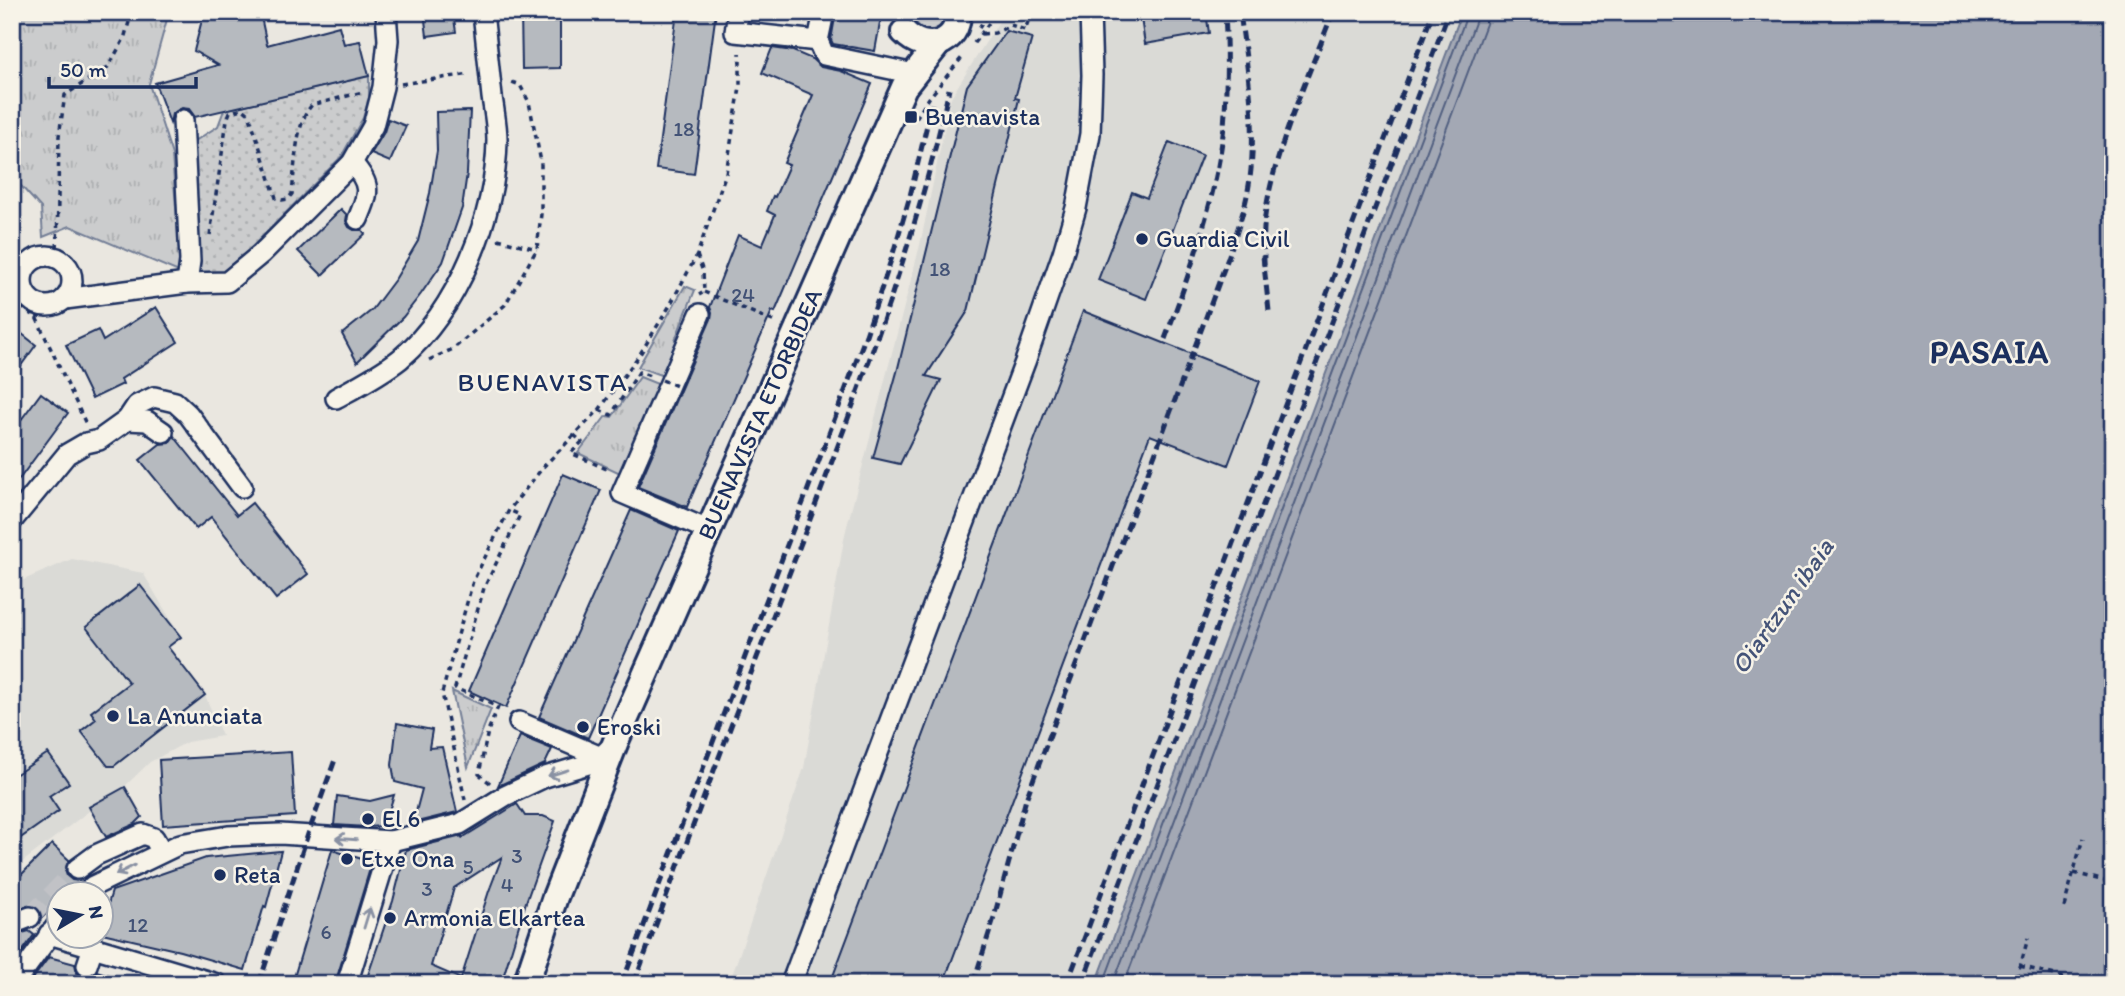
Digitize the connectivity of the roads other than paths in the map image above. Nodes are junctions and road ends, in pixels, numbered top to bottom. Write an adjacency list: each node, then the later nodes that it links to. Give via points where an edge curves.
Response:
1 (386, 12): 12 (street, via 383,87 373,126)
2 (483, 12): 18 (street, via 497,139 490,195 479,234 461,281 420,339 378,374)
3 (824, 12): 8 (street)
4 (958, 12): 9 (main road, BUENAVISTA ETORBIDEA, via 953,33)
5 (1090, 12): 36 (street, via 1090,134 1063,253)
6 (739, 22): 8 (street)
7 (902, 22): 9 (main road, BUENAVISTA ETORBIDEA, via 919,44); 10 (main road, BUENAVISTA ETORBIDEA)
8 (818, 41): 10 (street, via 824,55)
9 (938, 44): 10 (main road, BUENAVISTA ETORBIDEA)
10 (905, 80): 23 (main road, BUENAVISTA ETORBIDEA)
11 (183, 120): 15 (street, via 190,261)
12 (352, 163): 13 (street, via 364,177 368,197); 15 (street, via 227,282)
13 (358, 219)
14 (17, 283): 16 (street, via 40,305 57,304); 16 (street, via 29,262 46,255 68,267 72,275)
15 (187, 283): 16 (street)
16 (68, 294)
17 (700, 314): 23 (street, via 622,493)
18 (336, 398)
19 (127, 420): 20 (street, via 147,421); 21 (street, via 136,405 154,397 175,402); 22 (street, via 99,440 67,454)
20 (163, 432)
21 (242, 487)
22 (12, 522)
23 (709, 530): 25 (main road, BUENAVISTA ETORBIDEA)
24 (519, 722): 25 (street)
25 (609, 749): 26 (street, one-way to 26, via 592,763 545,777 460,824); 35 (main road, BUENAVISTA ETORBIDEA)
26 (391, 841): 27 (street, one-way to 27, via 281,834 228,836 180,844); 34 (street, one-way to 26)
27 (162, 852): 28 (street, via 154,838 143,834); 29 (street, one-way to 29)
28 (77, 869)
29 (105, 880)
30 (46, 938): 32 (street)
31 (83, 950): 33 (street, via 90,956)
32 (14, 984)
33 (218, 984)
34 (347, 984)
35 (526, 984)
36 (791, 984)

